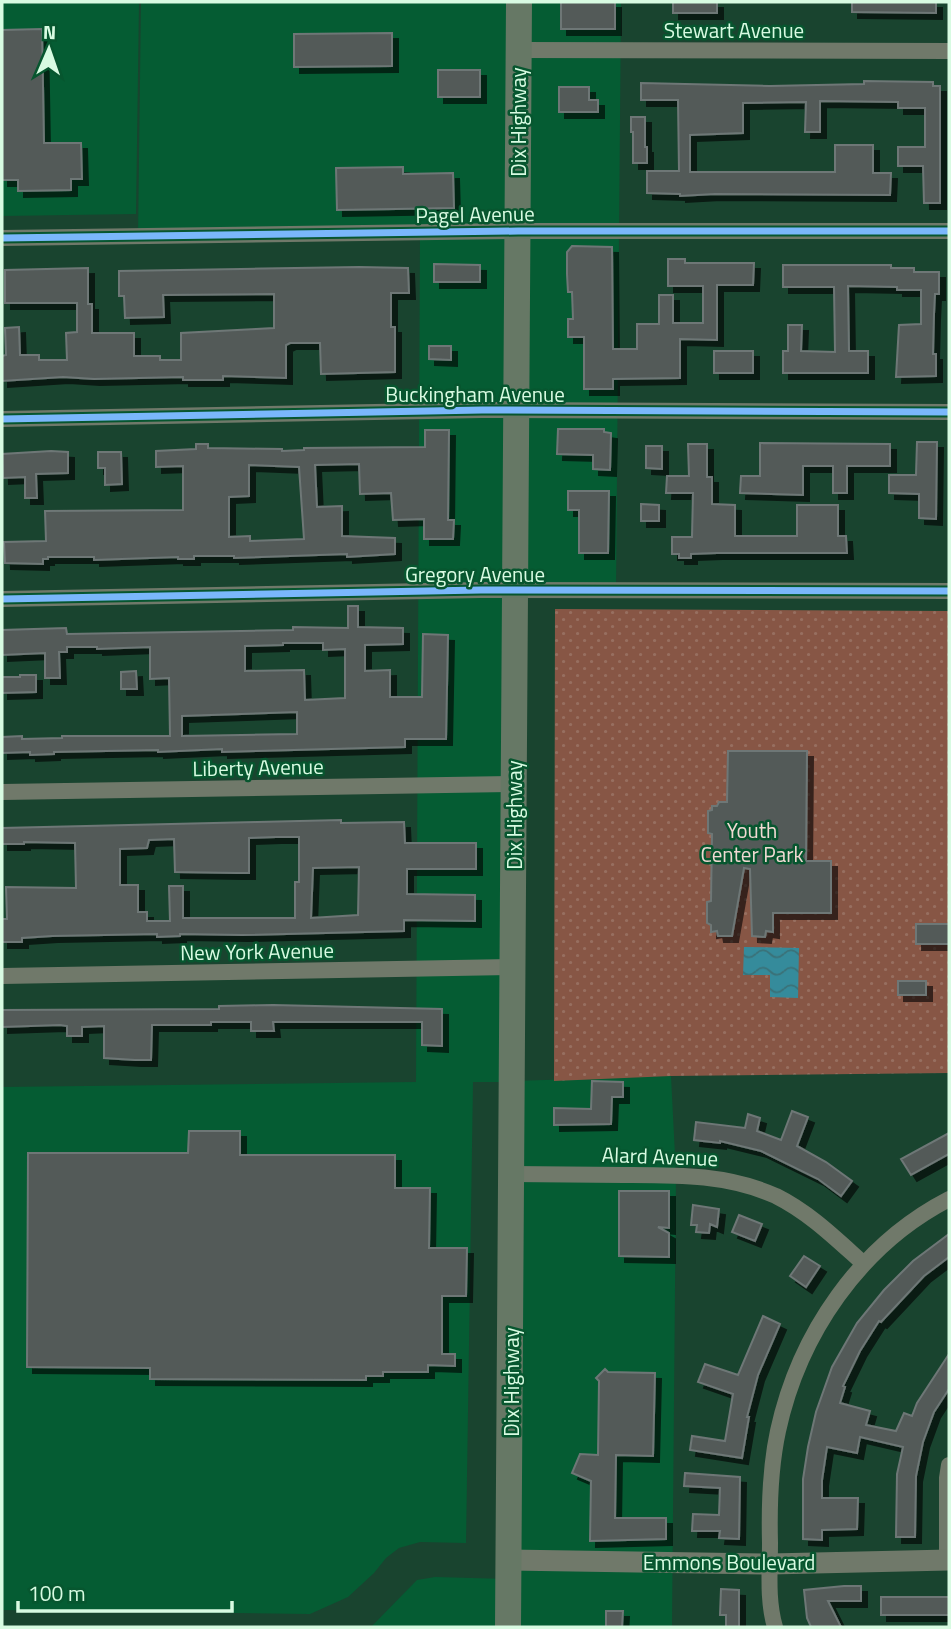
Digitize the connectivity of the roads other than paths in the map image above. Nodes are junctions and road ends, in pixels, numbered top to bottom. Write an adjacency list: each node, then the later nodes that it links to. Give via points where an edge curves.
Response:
1 (519, 2): 2 (main road, Dix Highway)
2 (519, 50): 3 (street, Stewart Avenue); 4 (main road, Dix Highway)
3 (949, 51)
4 (518, 231): 5 (street, Pagel Avenue); 6 (street, Pagel Avenue); 7 (main road, Dix Highway)
5 (949, 231)
6 (2, 238)
7 (517, 411): 8 (street, Buckingham Avenue); 9 (street, Buckingham Avenue); 10 (main road, Dix Highway)
8 (949, 412)
9 (2, 419)
10 (516, 591): 11 (street, Gregory Avenue); 12 (street, Gregory Avenue); 13 (main road, Dix Highway)
11 (949, 592)
12 (2, 599)
13 (514, 784): 14 (street, Liberty Avenue); 15 (main road, Dix Highway)
14 (2, 792)
15 (513, 967): 16 (street, New York Avenue); 17 (main road, Dix Highway)
16 (2, 976)
17 (512, 1174): 19 (street, Alard Avenue, via 676,1175 728,1180 792,1205); 21 (main road, Dix Highway)
18 (949, 1199): 19 (street, via 905,1228)
19 (864, 1264): 23 (street, via 818,1325 787,1395 771,1474)
20 (949, 1465): 22 (street)
21 (509, 1560): 23 (street, Emmons Boulevard); 24 (main road, Dix Highway)
22 (948, 1560): 23 (street, Emmons Boulevard)
23 (770, 1563): 25 (street)
24 (509, 1627)
25 (775, 1627)

